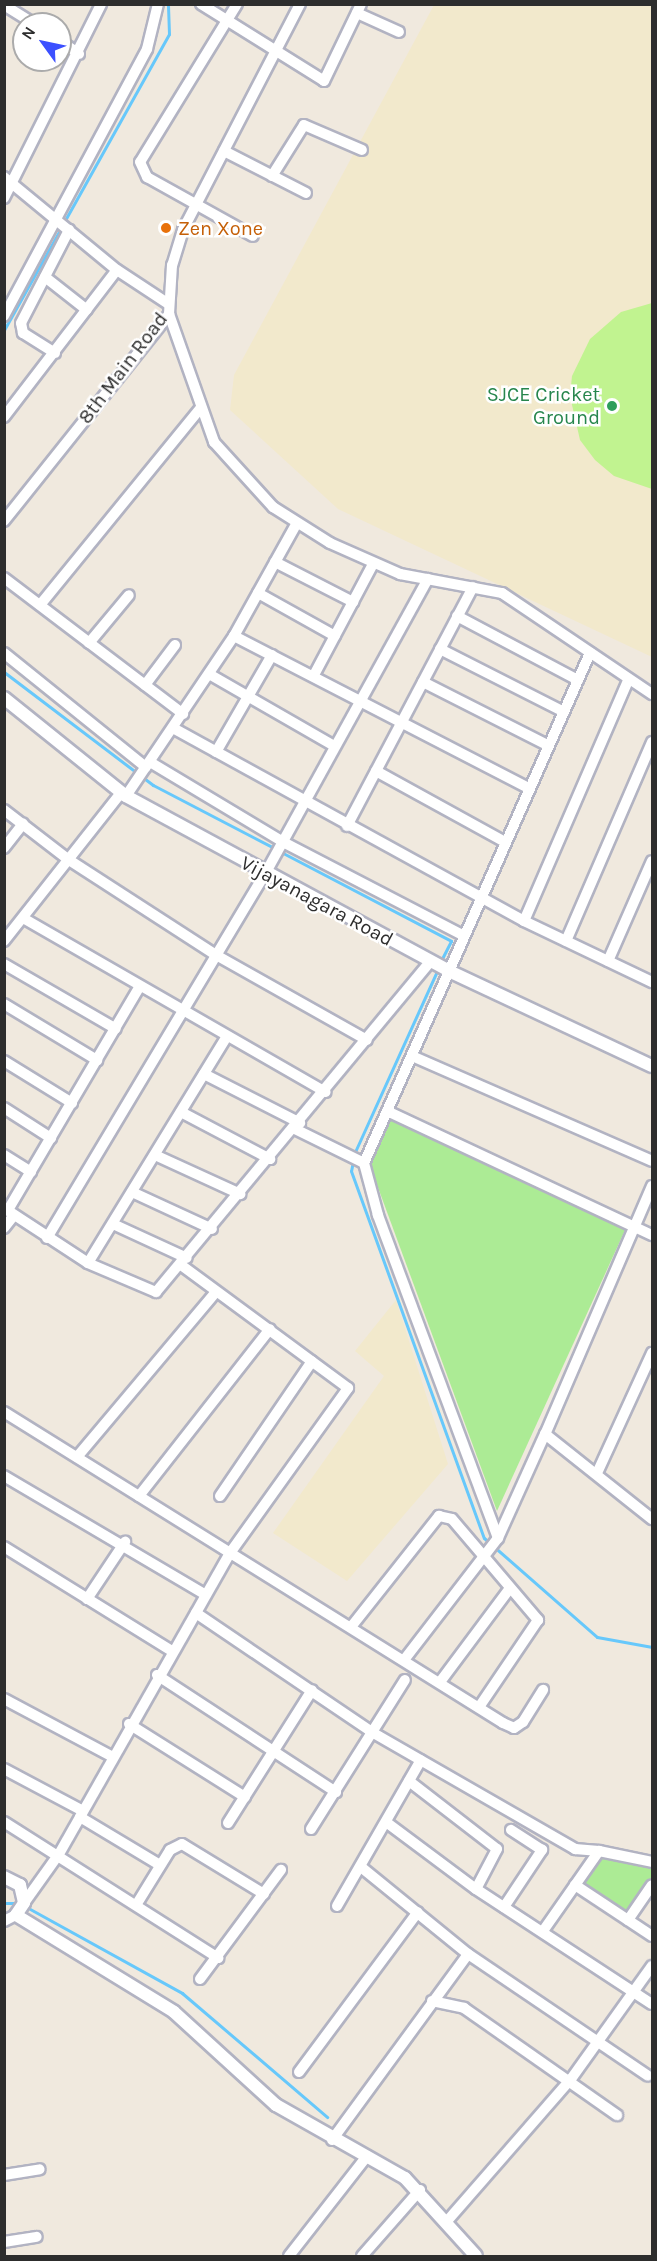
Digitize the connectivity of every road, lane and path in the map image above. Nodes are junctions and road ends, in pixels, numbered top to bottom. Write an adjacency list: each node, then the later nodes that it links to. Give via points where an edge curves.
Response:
1 (100, 4): 11 (street)
2 (158, 4): 19 (street, via 147,49)
3 (201, 4): 7 (street)
4 (237, 4): 7 (street)
5 (300, 4): 10 (street, 8th Main Road)
6 (359, 9): 8 (street); 10 (street, via 324,81)
7 (226, 23): 10 (street); 18 (street, via 140,162 147,177)
8 (399, 32)
9 (72, 49): 11 (street)
10 (275, 52): 13 (street, 8th Main Road)
11 (79, 54): 15 (street)
12 (363, 150): 14 (street, via 304,125)
13 (224, 151): 14 (street); 18 (street, 8th Main Road)
14 (272, 176): 16 (street)
15 (8, 181): 17 (street); 19 (street)
16 (306, 193)
17 (4, 198)
18 (197, 204): 21 (street); 24 (street, 8th Main Road, via 177,246)
19 (56, 220): 20 (street); 26 (street)
20 (69, 230): 22 (street); 23 (street)
21 (252, 236)
22 (117, 270): 24 (street); 25 (street)
23 (45, 277): 25 (street); 27 (street, via 21,329)
24 (168, 308): 28 (street); 30 (street, 8th Main Road)
25 (87, 310): 27 (street)
26 (4, 316)
27 (55, 353): 29 (street)
28 (200, 409): 31 (street, via 233,468); 40 (street)
29 (4, 417)
30 (4, 521)
31 (297, 523): 32 (street); 33 (street)
32 (275, 562): 37 (street); 39 (street)
33 (373, 564): 35 (street); 39 (street)
34 (4, 578): 40 (street)
35 (428, 579): 36 (street); 58 (street)
36 (473, 587): 41 (street); 48 (street, via 502,592)
37 (258, 592): 42 (street); 43 (street)
38 (129, 595): 44 (street)
39 (353, 602): 43 (street)
40 (40, 605): 44 (street)
41 (457, 616): 46 (street); 52 (street)
42 (234, 636): 49 (street); 50 (street)
43 (335, 636): 51 (street)
44 (89, 643): 55 (street)
45 (175, 645): 55 (street)
46 (440, 649): 53 (street); 60 (street)
47 (4, 653): 68 (street)
48 (590, 653): 52 (street); 54 (street)
49 (272, 655): 51 (street); 59 (street)
50 (209, 674): 59 (street); 61 (street)
51 (314, 675): 58 (street)
52 (578, 680): 60 (street)
53 (423, 681): 62 (street); 66 (street)
54 (628, 681): 56 (street); 84 (street)
55 (145, 686): 61 (street)
56 (652, 694)
57 (4, 698): 71 (street, Vijayanagara Road)
58 (361, 698): 62 (street); 65 (street)
59 (247, 699): 65 (street); 67 (street)
60 (564, 712): 66 (street)
61 (183, 714): 63 (street)
62 (402, 721): 69 (street); 70 (street)
63 (173, 728): 67 (street); 68 (street)
64 (652, 742): 87 (street)
65 (334, 746): 72 (street)
66 (549, 746): 70 (street)
67 (216, 753): 72 (street)
68 (148, 765): 71 (street); 76 (street)
69 (376, 771): 75 (street); 77 (street)
70 (530, 789): 77 (street)
71 (123, 794): 79 (street); 81 (street, Vijayanagara Road)
72 (303, 803): 75 (street); 76 (street)
73 (4, 810): 74 (street)
74 (23, 824): 78 (street); 79 (street)
75 (347, 826): 82 (street)
76 (283, 842): 81 (street); 85 (street)
77 (505, 842): 82 (street)
78 (4, 848)
79 (69, 860): 83 (street); 88 (street)
80 (652, 861): 90 (street)
81 (266, 874): 88 (street); 89 (street, Vijayanagara Road)
82 (482, 899): 84 (street); 85 (street)
83 (23, 918): 86 (street); 94 (street)
84 (524, 921): 87 (street)
85 (464, 936): 92 (street)
86 (4, 941)
87 (566, 941): 90 (street)
88 (216, 955): 96 (street); 99 (street)
89 (431, 961): 92 (street, Vijayanagara Road); 99 (street)
90 (608, 961): 93 (street)
91 (4, 964): 97 (street)
92 (449, 971): 100 (street); 103 (street, Vijayanagara Road)
93 (652, 982)
94 (139, 988): 96 (street); 97 (street)
95 (4, 1004): 101 (street)
96 (181, 1014): 98 (street); 127 (street)
97 (116, 1029): 101 (street)
98 (226, 1038): 104 (street); 105 (street)
99 (367, 1040): 105 (street)
100 (412, 1056): 108 (street); 115 (street)
101 (97, 1060): 106 (street)
102 (4, 1061): 106 (street)
103 (652, 1066)
104 (204, 1074): 109 (street); 110 (street)
105 (325, 1092): 110 (street)
106 (72, 1103): 111 (street)
107 (4, 1108): 111 (street)
108 (387, 1111): 116 (street); 123 (street)
109 (181, 1112): 113 (street); 114 (street)
110 (298, 1126): 114 (street); 116 (street)
111 (51, 1138): 117 (street)
112 (4, 1155): 117 (street)
113 (155, 1155): 119 (street); 120 (street)
114 (270, 1159): 120 (street)
115 (652, 1161)
116 (364, 1163): 142 (street, via 385,1236)
117 (31, 1172): 121 (street)
118 (652, 1186): 123 (street)
119 (132, 1192): 122 (street); 125 (street)
120 (240, 1194): 125 (street)
121 (9, 1211): 124 (street); 127 (street)
122 (113, 1224): 128 (street); 129 (street)
123 (633, 1227): 126 (street); 135 (street)
124 (4, 1228)
125 (212, 1229): 128 (street)
126 (652, 1235)
127 (47, 1239): 129 (street)
128 (184, 1262): 129 (street, via 156,1292); 130 (street)
129 (88, 1263)
130 (215, 1293): 131 (street); 136 (street)
131 (270, 1329): 133 (street); 139 (street)
132 (652, 1353): 137 (street)
133 (312, 1361): 140 (street); 145 (street, via 348,1388)
134 (4, 1412): 136 (street)
135 (545, 1434): 137 (street); 142 (street)
136 (76, 1458): 139 (street)
137 (598, 1471): 141 (street)
138 (4, 1476): 143 (street)
139 (139, 1496): 145 (street)
140 (220, 1496)
141 (651, 1513)
142 (496, 1540): 146 (street)
143 (125, 1542): 148 (street); 149 (street)
144 (4, 1547): 149 (street)
145 (230, 1553): 148 (street); 151 (street)
146 (486, 1554): 147 (street); 151 (street, via 452,1519 439,1516); 153 (street)
147 (510, 1588): 156 (street); 160 (street, via 538,1620)
148 (206, 1595): 150 (street)
149 (87, 1599): 152 (street)
150 (196, 1613): 152 (street); 157 (street)
151 (351, 1627): 153 (street)
152 (172, 1651): 154 (street)
153 (404, 1660): 156 (street)
154 (157, 1674): 161 (street); 163 (street)
155 (405, 1680): 162 (street)
156 (440, 1682): 160 (street)
157 (312, 1690): 162 (street); 163 (street)
158 (543, 1690): 160 (street, via 514,1728)
159 (4, 1699): 164 (street)
160 (479, 1707)
161 (129, 1724): 164 (street); 169 (street)
162 (370, 1731): 165 (street); 168 (street)
163 (274, 1752): 168 (street); 169 (street)
164 (111, 1756): 170 (street)
165 (421, 1760): 167 (street); 176 (street, via 575,1849)
166 (4, 1769): 170 (street)
167 (409, 1781): 172 (street); 185 (street, via 497,1850)
168 (336, 1792): 174 (street)
169 (245, 1797): 173 (street)
170 (81, 1814): 177 (street); 179 (street)
171 (4, 1822): 177 (street)
172 (386, 1822): 180 (street); 185 (street)
173 (228, 1823)
174 (311, 1829)
175 (511, 1830): 190 (street, via 542,1850)
176 (599, 1851): 178 (street); 183 (street)
177 (59, 1854): 187 (street); 188 (street)
178 (652, 1862)
179 (160, 1865): 186 (street, via 170,1850 182,1844); 187 (street)
180 (361, 1867): 189 (street); 191 (street)
181 (281, 1870): 186 (street)
182 (4, 1877): 188 (street, via 20,1885)
183 (575, 1885): 193 (street); 195 (street)
184 (652, 1885): 193 (street)
185 (476, 1889): 190 (street)
186 (264, 1893): 198 (street)
187 (138, 1902): 198 (street)
188 (24, 1903): 192 (street)
189 (337, 1906)
190 (504, 1907): 195 (street)
191 (418, 1912): 197 (street); 205 (street)
192 (16, 1915): 194 (street); 209 (street, via 174,2012 269,2100)
193 (628, 1920): 196 (street)
194 (4, 1921)
195 (543, 1931): 201 (street)
196 (652, 1936)
197 (468, 1954): 202 (street); 204 (street)
198 (218, 1958): 200 (street)
199 (652, 1966): 201 (street)
200 (200, 1979)
201 (634, 1992): 203 (street); 204 (street)
202 (432, 2001): 207 (street, via 464,2008); 209 (street)
203 (652, 2004)
204 (596, 2044): 206 (street); 207 (street)
205 (299, 2072)
206 (648, 2076)
207 (571, 2079): 208 (street); 214 (street)
208 (617, 2115)
209 (332, 2140): 210 (street)
210 (367, 2156): 213 (street); 217 (street)
211 (40, 2169): 212 (street)
212 (4, 2175)
213 (420, 2190): 214 (street); 218 (street)
214 (448, 2220): 219 (street)
215 (37, 2237): 216 (street)
216 (4, 2242)
217 (292, 2256)
218 (362, 2256)
219 (476, 2256)

